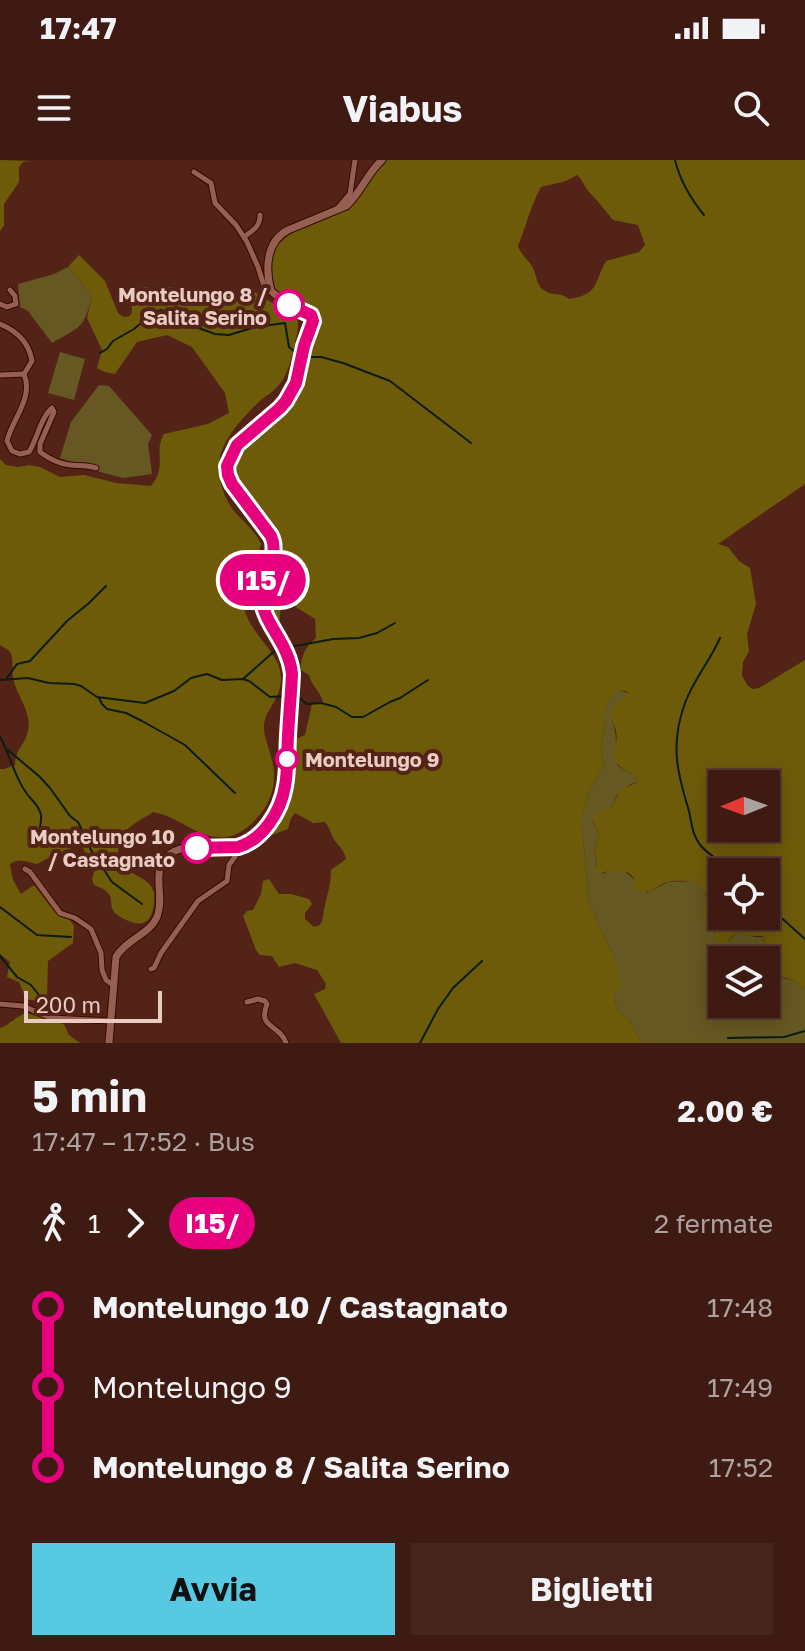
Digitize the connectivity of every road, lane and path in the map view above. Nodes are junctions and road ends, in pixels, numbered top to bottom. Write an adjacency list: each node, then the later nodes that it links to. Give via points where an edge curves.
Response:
1 (355, 160): 4 (street, via 350,194)
2 (382, 160): 4 (street, via 353,200)
3 (194, 172): 6 (street, via 211,183 215,203)
4 (336, 210): 8 (street, via 275,240 269,261)
5 (260, 215): 6 (street, via 256,229)
6 (244, 237): 8 (street, via 266,290)
7 (10, 290): 9 (street, via 16,304)
8 (271, 291): 14 (street, via 313,321 292,391 237,445 227,466 232,484 273,541 261,598 291,660 292,674 283,796 262,833)
9 (0, 304)
10 (0, 324): 11 (street, via 21,337 29,350 32,361)
11 (24, 374): 12 (street); 13 (street, via 27,394 9,432 9,448 29,452 52,408 40,452 66,465)
12 (0, 375)
13 (96, 468)
14 (243, 846): 16 (street, via 229,865 227,881 198,901); 17 (street, via 180,849 167,856 160,868 157,919 118,952)
15 (25, 869): 17 (street, via 60,913 91,929 102,970)
16 (151, 969)
17 (113, 985): 20 (street)
18 (247, 1002): 22 (street, via 265,1001 264,1018)
19 (0, 1004): 20 (street, via 23,1006 51,1018)
20 (112, 1021): 21 (street)
21 (109, 1043)
22 (286, 1043)

